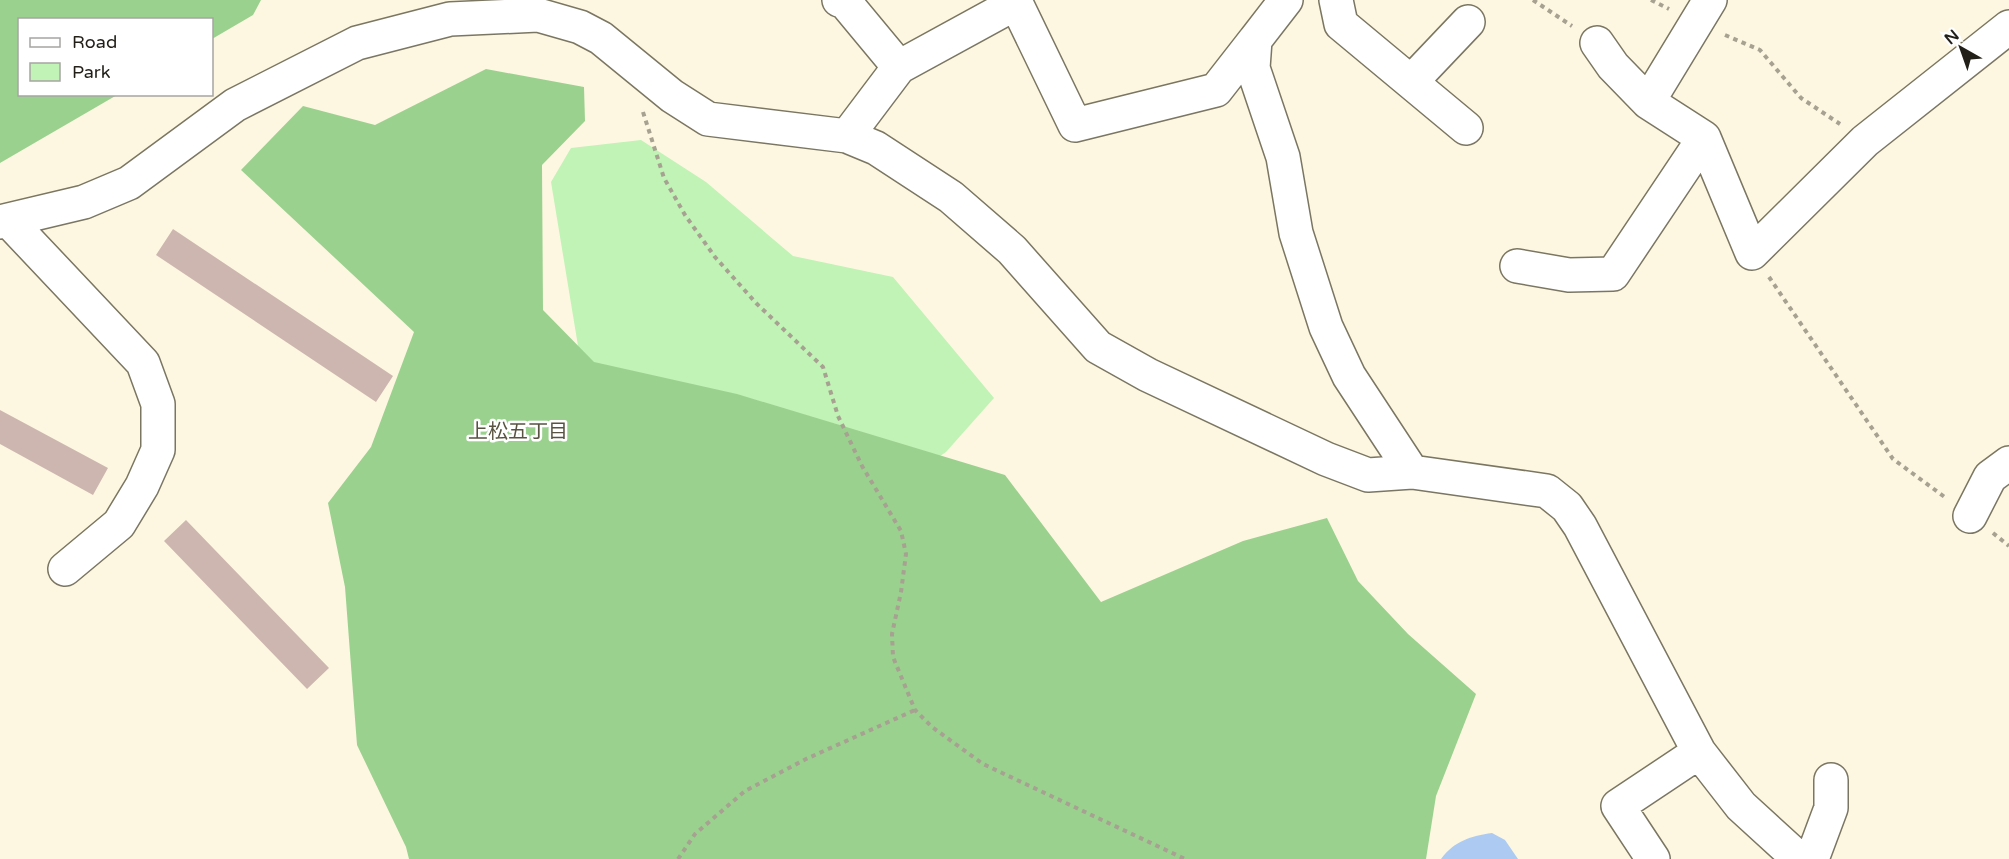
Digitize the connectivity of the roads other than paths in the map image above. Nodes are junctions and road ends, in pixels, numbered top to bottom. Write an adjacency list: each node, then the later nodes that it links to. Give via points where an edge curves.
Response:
1 (1287, 0): 7 (street)
2 (1336, 0): 10 (street, via 1341,24)
3 (843, 1): 9 (street)
4 (1703, 11): 11 (street)
5 (1468, 22): 10 (street)
6 (2009, 27): 14 (street, via 1865,141 1752,253)
7 (1255, 40): 9 (street, via 1216,90 1075,125 1016,3); 18 (street, via 1254,68 1283,157 1296,233 1326,327 1349,376)
8 (1597, 43): 11 (street)
9 (899, 67): 13 (street)
10 (1411, 82): 12 (street)
11 (1648, 102): 14 (street)
12 (1466, 128)
13 (847, 136): 15 (street, via 708,119 672,96 634,62 580,27 538,15 450,19 357,43 235,105 129,183 84,202); 18 (street, via 876,148 951,197 1012,250 1098,348 1326,459 1368,474)
14 (1704, 138): 16 (street, via 1613,274 1569,275)
15 (4, 221): 20 (street, via 143,363 158,404 158,450 142,486 119,524)
16 (1517, 266)
17 (2009, 463): 19 (street, via 1990,477)
18 (1412, 472): 21 (street, via 1547,491 1568,507)
19 (1970, 516)
20 (65, 568)
21 (1699, 752): 23 (street, via 1618,806); 24 (street, via 1742,806)
22 (1831, 780): 25 (street, via 1831,808)
23 (1653, 859)
24 (1799, 859)
25 (1812, 859)

